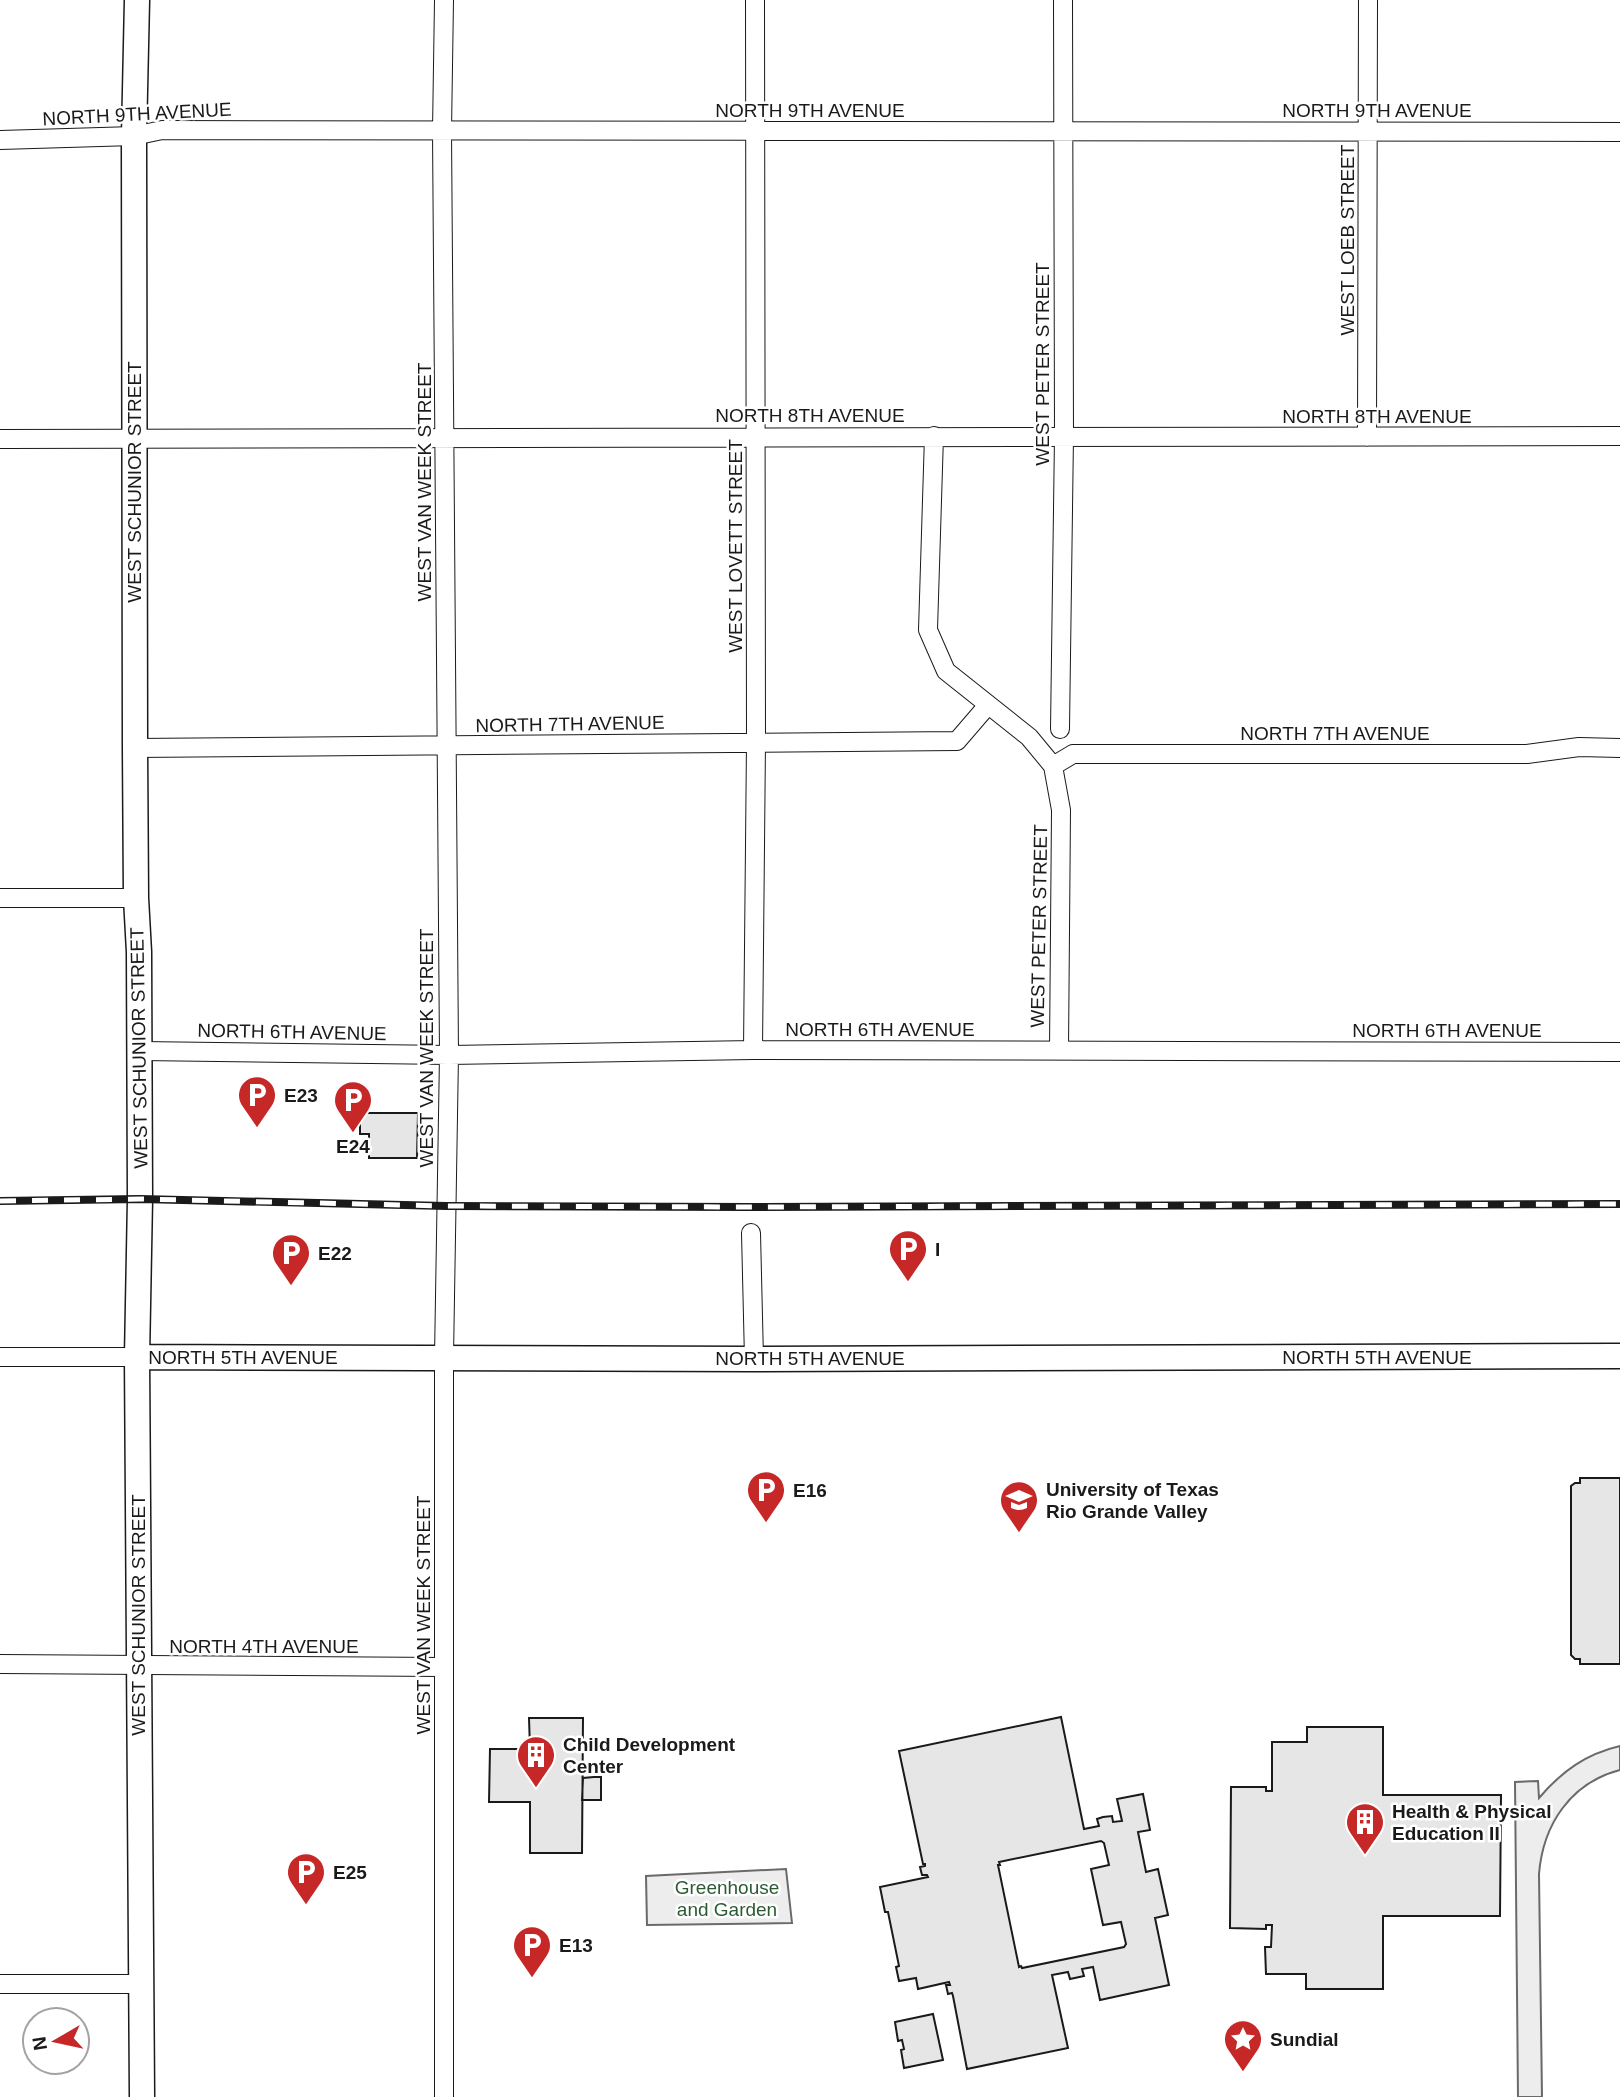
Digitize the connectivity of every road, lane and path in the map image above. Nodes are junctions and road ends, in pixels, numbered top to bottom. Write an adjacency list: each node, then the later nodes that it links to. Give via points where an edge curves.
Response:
1 (137, 0): 11 (main road, WEST SCHUNIOR STREET)
2 (444, 0): 7 (street, WEST VAN WEEK STREET)
3 (755, 0): 9 (street, WEST LOVETT STREET)
4 (1063, 0): 6 (street, WEST PETER STREET)
5 (1368, 0): 8 (street, WEST LOEB STREET)
6 (1063, 130): 8 (street, NORTH 9TH AVENUE); 9 (street, NORTH 9TH AVENUE); 15 (street, WEST PETER STREET)
7 (442, 131): 9 (street, NORTH 9TH AVENUE); 11 (street, NORTH 9TH AVENUE, via 162,130); 18 (street, WEST VAN WEEK STREET)
8 (1368, 131): 10 (street, NORTH 9TH AVENUE); 17 (street, WEST LOEB STREET)
9 (755, 132): 13 (street, WEST LOVETT STREET)
10 (1620, 132)
11 (134, 136): 12 (street, NORTH 9TH AVENUE); 20 (main road, WEST SCHUNIOR STREET)
12 (0, 140)
13 (756, 436): 14 (street, NORTH 8TH AVENUE); 18 (street, NORTH 8TH AVENUE); 23 (street, WEST LOVETT STREET)
14 (934, 436): 15 (street, NORTH 8TH AVENUE); 21 (street, WEST PETER STREET, via 928,630 946,671)
15 (1064, 436): 17 (street, NORTH 8TH AVENUE); 22 (street, WEST PETER STREET)
16 (1620, 436): 17 (street, NORTH 8TH AVENUE)
17 (1367, 437)
18 (445, 438): 20 (street, NORTH 8TH AVENUE); 24 (street, WEST VAN WEEK STREET)
19 (0, 439): 20 (street, NORTH 8TH AVENUE)
20 (135, 440): 25 (main road, WEST SCHUNIOR STREET)
21 (988, 705): 23 (street, NORTH 7TH AVENUE, via 957,741); 27 (street, WEST PETER STREET, via 1029,737)
22 (1060, 729)
23 (756, 742): 24 (street, NORTH 7TH AVENUE); 30 (street, WEST LOVETT STREET)
24 (445, 747): 25 (street, NORTH 7TH AVENUE); 34 (street, WEST VAN WEEK STREET)
25 (135, 748): 29 (main road, WEST SCHUNIOR STREET)
26 (1620, 748): 27 (street, NORTH 7TH AVENUE, via 1578,747 1527,754 1073,754)
27 (1053, 766): 31 (street, WEST PETER STREET, via 1061,810)
28 (0, 898): 29 (street)
29 (136, 898): 32 (main road, WEST SCHUNIOR STREET)
30 (753, 1050): 31 (street, NORTH 6TH AVENUE); 34 (street, NORTH 6TH AVENUE)
31 (1059, 1050): 33 (street, NORTH 6TH AVENUE)
32 (140, 1051): 34 (street, NORTH 6TH AVENUE); 38 (main road, WEST SCHUNIOR STREET)
33 (1620, 1052)
34 (449, 1055): 39 (street, WEST VAN WEEK STREET)
35 (751, 1233): 40 (street)
36 (1620, 1356): 40 (main road, NORTH 5TH AVENUE)
37 (0, 1357): 38 (street, NORTH 5TH AVENUE)
38 (137, 1357): 39 (main road, NORTH 5TH AVENUE); 42 (main road, WEST SCHUNIOR STREET)
39 (444, 1357): 40 (main road, NORTH 5TH AVENUE); 43 (street, WEST VAN WEEK STREET)
40 (754, 1359)
41 (0, 1664): 42 (street, NORTH 4TH AVENUE)
42 (138, 1666): 43 (street, NORTH 4TH AVENUE); 44 (main road, WEST SCHUNIOR STREET)
43 (444, 1667): 47 (street, WEST VAN WEEK STREET)
44 (142, 1983): 45 (street); 46 (main road, WEST SCHUNIOR STREET)
45 (0, 1984)
46 (142, 2097)
47 (444, 2097)

